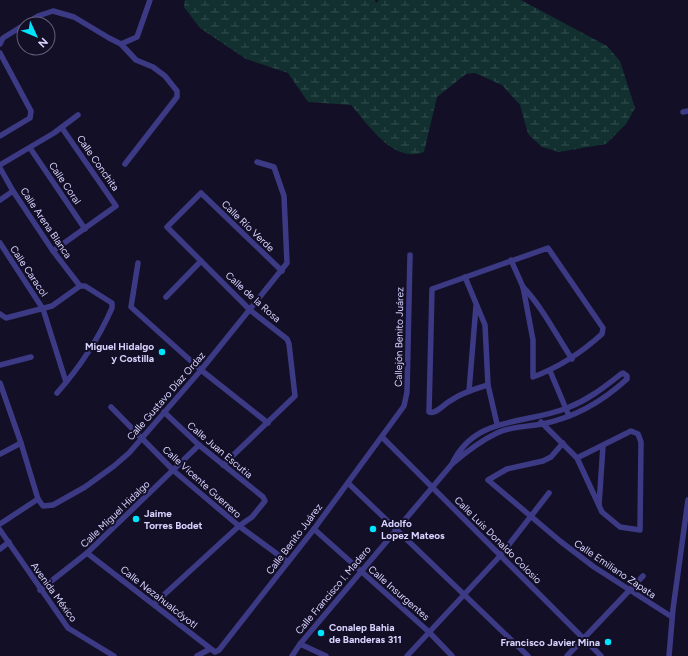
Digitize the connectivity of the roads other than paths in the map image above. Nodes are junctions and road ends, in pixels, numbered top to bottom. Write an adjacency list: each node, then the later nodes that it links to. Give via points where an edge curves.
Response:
1 (150, 0): 5 (street, via 137,37)
2 (38, 16): 5 (street, via 53,11 74,17)
3 (16, 30): 4 (street, via 3,38)
4 (0, 44)
5 (122, 44): 12 (street, via 136,60 153,67 165,76 178,94)
6 (0, 53): 9 (street, via 31,111 30,118)
7 (78, 115): 8 (street)
8 (62, 128): 10 (street); 17 (street, Calle Conchita, via 116,206)
9 (0, 136)
10 (30, 148): 13 (street); 17 (street, Calle Coral)
11 (257, 162): 24 (street, via 274,167 284,196 288,254 287,263)
12 (125, 164)
13 (0, 166): 14 (street, Calle Arena Blanca)
14 (13, 191): 15 (street); 19 (street, Calle Arena Blanca)
15 (0, 200)
16 (167, 227): 22 (street, Calle de la Rosa); 24 (street, Calle Río Verde, via 201,193)
17 (85, 229): 19 (street, Calle Conchita)
18 (0, 243): 30 (street, Calle Caracol)
19 (53, 251): 26 (street, Calle Arena Blanca)
20 (410, 254): 51 (street, Callejón Benito Juárez, via 407,392 401,411)
21 (511, 260): 25 (street); 27 (street); 34 (street, via 548,248 603,328 602,334)
22 (201, 261): 28 (street); 31 (street, Calle de la Rosa)
23 (138, 263): 36 (street, via 131,307)
24 (282, 271): 31 (street, Calle Gustavo Díaz Ordaz)
25 (465, 277): 29 (street); 41 (street, via 432,289 429,412 435,412)
26 (80, 286): 30 (street, via 52,306); 38 (street, via 85,286 112,303 112,308 100,337)
27 (523, 287): 34 (street, via 536,301 554,334); 37 (street, via 533,340 533,377)
28 (166, 297)
29 (476, 306): 40 (street, via 485,326); 41 (street)
30 (43, 308): 32 (street, via 6,318); 38 (street, Calle Caracol)
31 (250, 310): 36 (street, Calle Gustavo Díaz Ordaz); 48 (street, Calle de la Rosa, via 287,339 295,396)
32 (0, 314)
33 (31, 357): 35 (street)
34 (572, 359): 37 (street)
35 (0, 365)
36 (201, 370): 45 (street, Calle Gustavo Díaz Ordaz); 48 (street)
37 (550, 371): 44 (street)
38 (66, 382): 42 (street)
39 (0, 383): 53 (street)
40 (488, 385): 41 (street); 49 (street)
41 (468, 391)
42 (57, 393)
43 (111, 407): 52 (street, Calle Vicente Guerrero)
44 (566, 409): 46 (street); 46 (street, Calle Francisco I. Madero, via 591,398 621,374 627,376 619,386 595,404); 47 (street, Calle Francisco I. Madero)
45 (164, 412): 52 (street, Calle Gustavo Díaz Ordaz); 55 (street, Calle Juan Escutia)
46 (569, 416): 50 (street, Calle Francisco I. Madero)
47 (536, 417): 49 (street, Calle Francisco I. Madero); 50 (street)
48 (268, 423): 60 (street)
49 (497, 424): 59 (street, Calle Francisco I. Madero, via 471,439 458,451)
50 (542, 424): 54 (street); 59 (street, Calle Francisco I. Madero, via 496,433)
51 (382, 437): 62 (street, Calle Benito Juárez); 63 (street, Calle Luis Donaldo Colosio)
52 (142, 439): 61 (street, Calle Vicente Guerrero); 65 (street, Calle Gustavo Díaz Ordaz, via 97,479 53,505 43,506)
53 (21, 442): 57 (street); 65 (street)
54 (563, 443): 58 (street); 69 (street, Calle Emiliano Zapata, via 551,457 543,461 507,469 488,480)
55 (199, 445): 60 (street, Calle Juan Escutia); 61 (street, Calle Miguel Hidalgo)
56 (603, 446): 58 (street); 67 (street); 67 (street, via 631,431 638,434 641,442 640,530 620,527)
57 (0, 454)
58 (577, 458): 67 (street)
59 (452, 464): 63 (street, Calle Francisco I. Madero)
60 (223, 465): 71 (street, Calle Juan Escutia, via 265,501 252,517)
61 (174, 471): 71 (street, Calle Vicente Guerrero); 78 (street, Calle Miguel Hidalgo)
62 (348, 483): 73 (street, Calle Benito Juárez); 74 (street)
63 (432, 487): 74 (street, Calle Francisco I. Madero); 79 (street, Calle Luis Donaldo Colosio)
64 (549, 493): 69 (street)
65 (38, 499): 70 (street)
66 (688, 500): 68 (street)
67 (599, 507)
68 (687, 514): 72 (street)
69 (532, 517): 79 (street); 84 (street, Calle Emiliano Zapata, via 594,567)
70 (0, 524)
71 (239, 526): 80 (street, Calle Vicente Guerrero); 86 (street)
72 (687, 527): 87 (street)
73 (314, 529): 80 (street, Calle Benito Juárez); 81 (street, Calle Insurgentes)
74 (396, 529): 81 (street, Calle Francisco I. Madero); 85 (street)
75 (0, 530): 76 (street, Avenida México)
76 (8, 542): 77 (street); 83 (street, Avenida México)
77 (0, 549)
78 (87, 553): 83 (street, Calle Miguel Hidalgo); 86 (street, Calle Nezahualcóyotl)
79 (500, 556): 85 (street); 89 (street, Calle Luis Donaldo Colosio)
80 (288, 562): 91 (street, Calle Benito Juárez, via 219,650 215,652)
81 (361, 572): 88 (street, Calle Insurgentes); 90 (street, Calle Francisco I. Madero)
82 (643, 576): 84 (street)
83 (40, 590): 92 (street, Avenida México, via 68,628)
84 (630, 590): 87 (street, Calle Emiliano Zapata); 89 (street)
85 (464, 595): 88 (street); 98 (street)
86 (154, 604): 91 (street, Calle Nezahualcóyotl)
87 (672, 617): 101 (street)
88 (429, 632): 96 (street); 97 (street, Calle Insurgentes)
89 (583, 639): 99 (street); 100 (street, Calle Luis Donaldo Colosio)
90 (300, 644): 94 (street, Calle Francisco I. Madero); 95 (street)
91 (210, 649): 93 (street)
92 (114, 656)
93 (197, 656)
94 (292, 656)
95 (326, 656)
96 (407, 656)
97 (452, 656)
98 (528, 656)
99 (566, 656)
100 (601, 656)
101 (669, 656)

